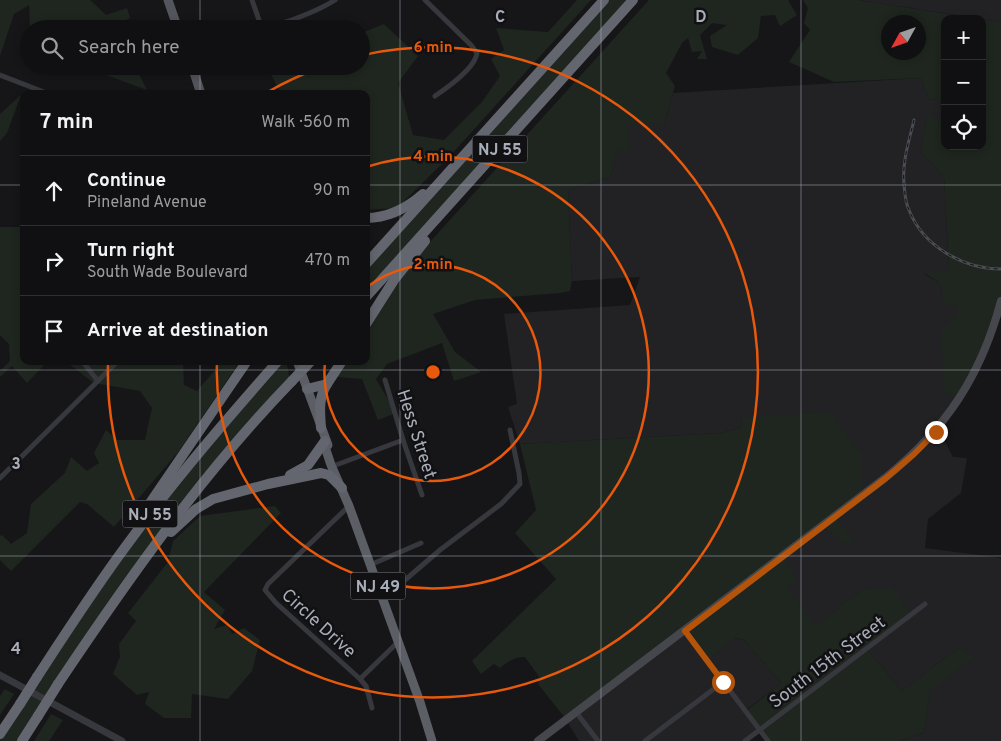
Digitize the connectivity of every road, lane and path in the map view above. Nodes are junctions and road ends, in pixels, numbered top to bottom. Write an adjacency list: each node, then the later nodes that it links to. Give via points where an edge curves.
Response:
1 (168, 0): 8 (main road)
2 (252, 0): 9 (street)
3 (335, 0): 7 (street)
4 (425, 0): 15 (street, via 477,53 460,76)
5 (604, 0): 16 (highway, NJ 55)
6 (633, 0): 17 (highway, NJ 55)
7 (329, 2): 10 (street)
8 (175, 20)
9 (260, 20)
10 (286, 20)
11 (0, 75): 13 (street)
12 (195, 75): 14 (main road)
13 (38, 90)
14 (201, 90)
15 (435, 96)
16 (489, 128): 18 (highway, via 414,201 390,215); 19 (highway, NJ 55)
17 (504, 144): 20 (highway, NJ 55); 22 (highway, via 402,270)
18 (370, 218)
19 (370, 260)
20 (370, 293)
21 (1001, 301): 50 (main road, via 992,335 971,382 922,447)
22 (370, 318)
23 (85, 365): 31 (street)
24 (114, 365): 31 (street)
25 (244, 365): 46 (highway)
26 (275, 365): 46 (highway, NJ 55, via 202,449)
27 (298, 365): 33 (highway, NJ 49)
28 (307, 365): 48 (highway, NJ 55, bridge, via 261,414 189,500)
29 (339, 365): 32 (highway)
30 (385, 380): 37 (street, Hess Street)
31 (98, 381): 39 (street)
32 (327, 384): 33 (highway); 34 (highway, via 320,406)
33 (307, 390): 34 (highway, NJ 49)
34 (321, 428): 36 (highway, NJ 49)
35 (510, 430): 47 (street, via 520,484 501,504 405,580)
36 (326, 440): 38 (highway, NJ 49); 40 (highway, via 305,467); 41 (highway, NJ 49, via 325,447)
37 (403, 440): 38 (street); 42 (street, Hess Street)
38 (336, 465): 41 (highway, NJ 49)
39 (0, 478)
40 (268, 484): 41 (highway, via 321,473 329,475); 48 (highway, via 214,499 196,509 173,530)
41 (342, 488): 43 (highway, NJ 49)
42 (422, 495)
43 (349, 506): 45 (highway, NJ 49); 53 (street, Circle Drive, via 265,590)
44 (422, 543): 45 (street)
45 (370, 565): 47 (highway, NJ 49)
46 (98, 584): 58 (highway, NJ 55, bridge)
47 (380, 593): 51 (highway, NJ 49)
48 (119, 597): 60 (highway, NJ 55, bridge)
49 (925, 604): 57 (street, South 15th Street)
50 (685, 631): 54 (street); 56 (main road)
51 (398, 642): 53 (street, Circle Drive); 59 (highway, NJ 49)
52 (0, 675): 61 (street)
53 (360, 679): 55 (street, via 366,686)
54 (723, 682): 57 (street); 64 (street)
55 (372, 708)
56 (576, 712): 62 (main road); 63 (street)
57 (760, 730): 65 (street, South 15th Street); 66 (street)
58 (0, 734)
59 (432, 739)
60 (22, 741)
61 (122, 741)
62 (538, 741)
63 (598, 741)
64 (645, 741)
65 (745, 741)
66 (768, 741)

